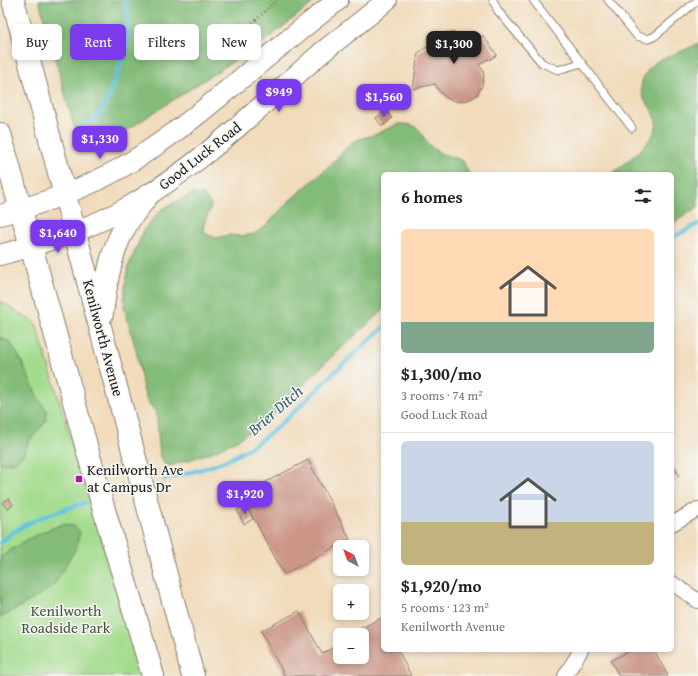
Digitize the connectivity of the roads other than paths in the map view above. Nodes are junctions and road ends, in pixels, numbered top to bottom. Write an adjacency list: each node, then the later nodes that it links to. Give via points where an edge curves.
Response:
1 (13, 0): 11 (main road, Kenilworth Avenue)
2 (338, 0): 11 (main road, via 204,110 148,152)
3 (388, 0): 12 (main road, Good Luck Road, via 245,121 179,174)
4 (493, 0): 8 (lane, via 498,11 542,63 558,70)
5 (533, 0): 8 (lane)
6 (608, 0): 7 (lane, via 637,36 648,39)
7 (698, 0)
8 (581, 63): 9 (lane)
9 (632, 128)
10 (0, 140): 13 (main road)
11 (64, 194): 13 (main road); 15 (main road, Kenilworth Avenue)
12 (148, 195): 15 (main road, Good Luck Road, via 108,218); 18 (main road, via 128,221 110,262)
13 (22, 209): 14 (main road); 16 (main road)
14 (0, 215)
15 (74, 232): 16 (main road, Good Luck Road); 18 (main road, Kenilworth Avenue)
16 (32, 246): 17 (main road, Good Luck Road); 24 (main road, via 102,503)
17 (0, 255)
18 (100, 325): 25 (main road, Kenilworth Avenue)
19 (698, 509): 20 (street)
20 (674, 523)
21 (674, 584): 22 (street)
22 (698, 601)
23 (580, 652): 26 (street)
24 (153, 676)
25 (193, 676)
26 (565, 676)

